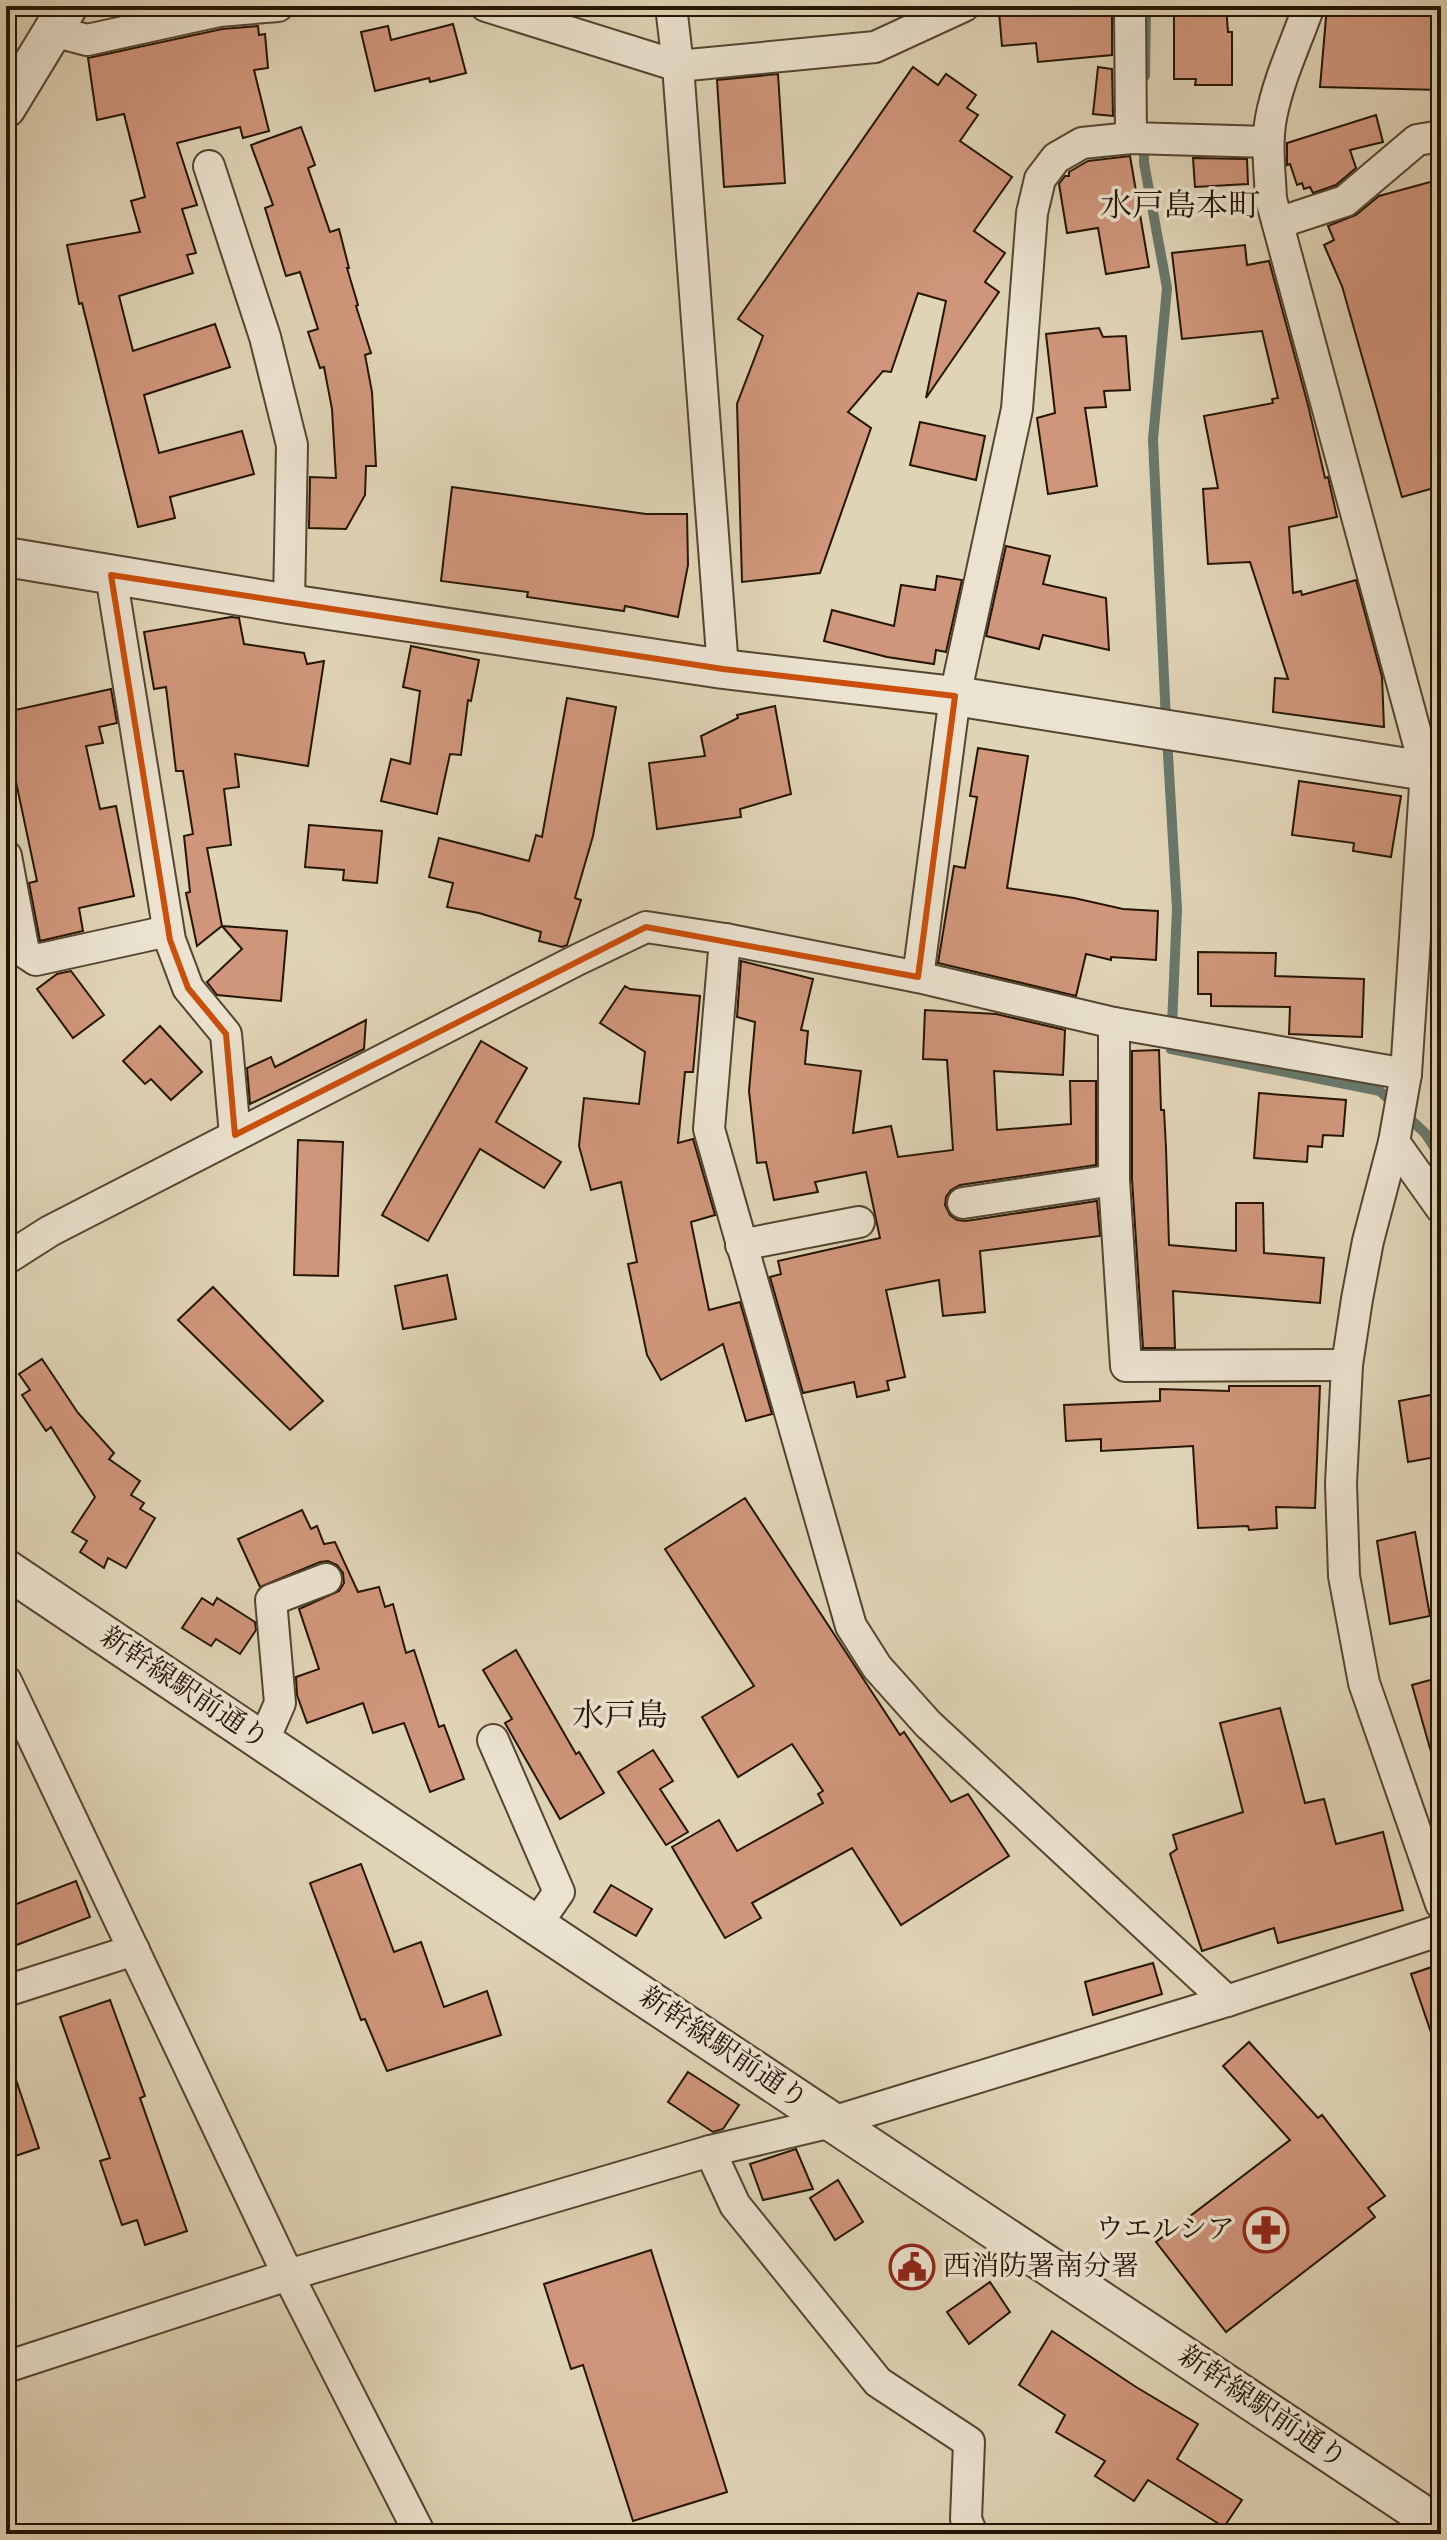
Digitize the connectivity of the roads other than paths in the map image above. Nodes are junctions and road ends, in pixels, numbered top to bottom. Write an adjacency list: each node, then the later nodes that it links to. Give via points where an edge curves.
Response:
1 (278, 6): 7 (street, via 219,11 87,40)
2 (486, 6): 8 (street)
3 (671, 6): 8 (street)
4 (964, 6): 8 (street, via 875,47)
5 (1130, 6): 11 (street)
6 (1309, 6): 12 (street, via 1280,85)
7 (60, 19): 9 (street)
8 (678, 66): 18 (street)
9 (8, 98)
10 (1441, 136): 14 (street, via 1417,140 1345,201)
11 (1131, 138): 12 (street); 19 (street, via 1082,143 1056,158 1040,179 1032,213 1017,409)
12 (1268, 142): 14 (street, via 1271,199)
13 (209, 166): 17 (street, via 265,337 292,445)
14 (1278, 223): 20 (street)
15 (6, 557): 16 (street)
16 (111, 575): 17 (street); 22 (street)
17 (289, 604): 18 (street)
18 (723, 669): 19 (street)
19 (955, 696): 20 (street); 24 (street)
20 (1436, 768): 26 (street)
21 (6, 856): 22 (street, via 24,952 36,960)
22 (168, 931): 27 (street, via 188,988 226,1034)
23 (725, 939): 24 (street); 27 (street, via 646,927); 33 (street, via 709,1129)
24 (918, 977): 25 (street)
25 (1114, 1023): 26 (street); 29 (street)
26 (1406, 1074): 28 (street)
27 (235, 1135): 34 (street)
28 (1395, 1136): 31 (street); 35 (street, via 1368,1241)
29 (1114, 1180): 30 (street); 35 (street, via 1126,1366)
30 (963, 1203)
31 (1441, 1208)
32 (859, 1222): 33 (street)
33 (741, 1245): 46 (street, via 851,1626 877,1667 928,1724)
34 (6, 1259)
35 (1347, 1365): 41 (street, via 1341,1483 1344,1576 1364,1683)
36 (6, 1569): 40 (street, 新幹線駅前通り)
37 (326, 1579): 40 (street, via 271,1600 280,1703)
38 (6, 1681): 44 (street)
39 (493, 1740): 42 (street, via 559,1892)
40 (263, 1742): 42 (street, 新幹線駅前通り)
41 (1441, 1904)
42 (536, 1925): 47 (street, 新幹線駅前通り)
43 (1441, 1930): 46 (street)
44 (134, 1950): 45 (street); 49 (street)
45 (6, 1991)
46 (1227, 2001): 47 (street)
47 (832, 2122): 48 (street); 51 (street, 新幹線駅前通り)
48 (710, 2151): 49 (street); 53 (street, via 735,2205 878,2382 969,2442 966,2519)
49 (288, 2275): 50 (street); 52 (street)
50 (6, 2367)
51 (1441, 2527)
52 (420, 2534)
53 (972, 2534)

